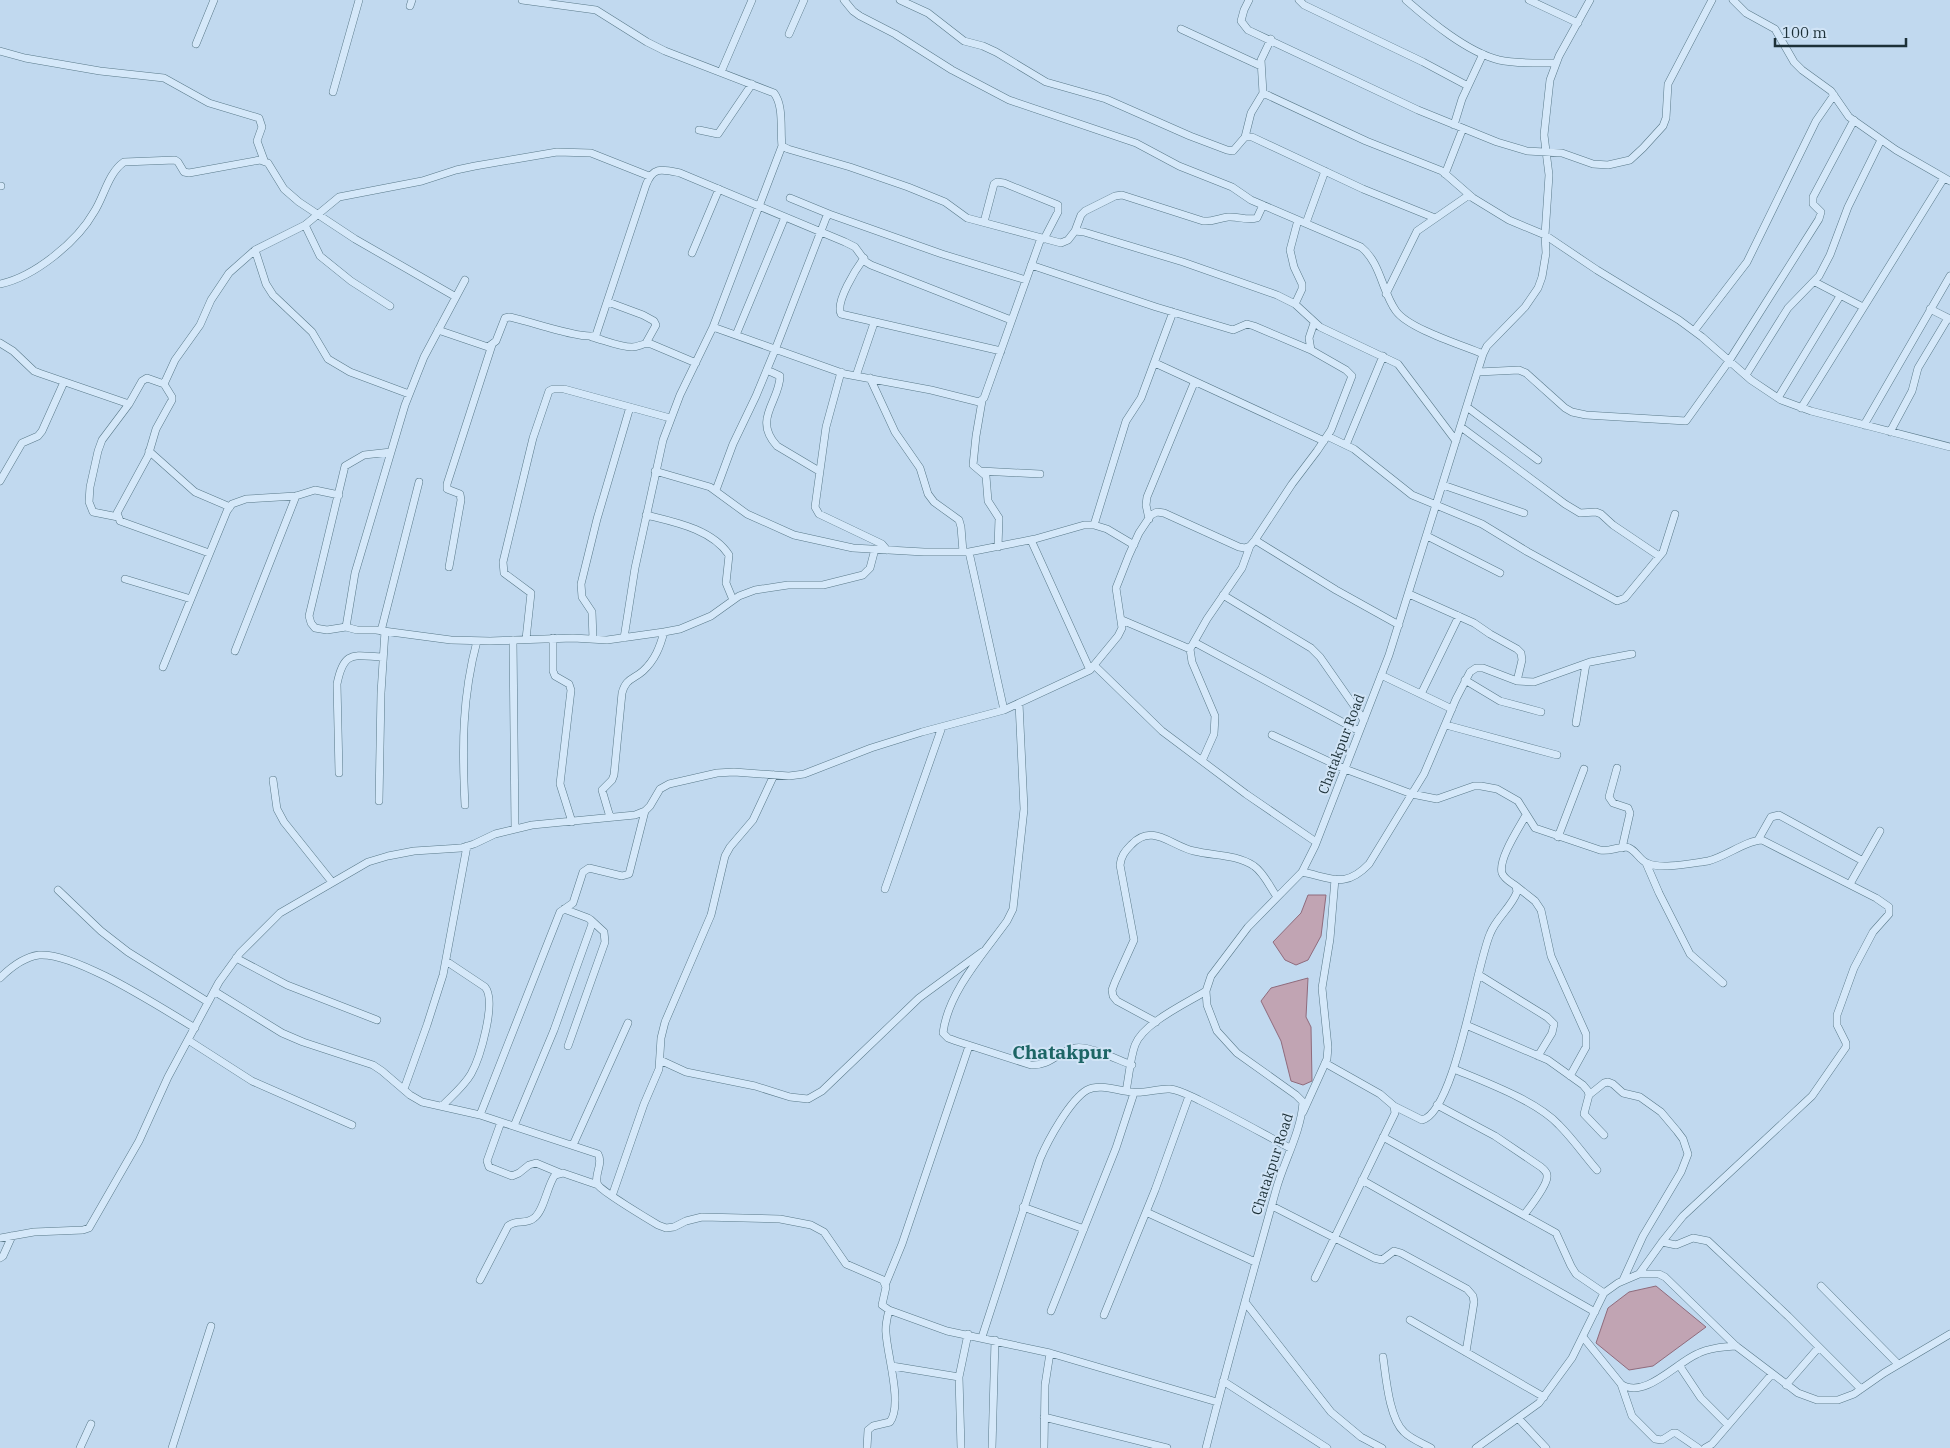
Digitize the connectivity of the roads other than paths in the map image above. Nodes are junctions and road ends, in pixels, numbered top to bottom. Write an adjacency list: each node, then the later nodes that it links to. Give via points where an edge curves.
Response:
1 (214, 0): 20 (street)
2 (359, 0): 28 (street)
3 (522, 0): 15 (street)
4 (752, 0): 25 (street)
5 (804, 0): 18 (street)
6 (844, 0): 47 (street, via 860,16 1009,100 1136,143 1179,166 1232,187)
7 (900, 0): 35 (street, via 928,13 964,41 996,52 1046,82 1106,99 1227,150 1233,151)
8 (1249, 0): 19 (street, via 1241,22 1244,27)
9 (1299, 0): 27 (street)
10 (1406, 0): 22 (street, via 1433,24)
11 (1529, 0): 16 (street)
12 (1590, 0): 16 (street, Chatakpur Road)
13 (1712, 0): 38 (street, via 1668,84 1663,126 1644,148 1630,160 1608,165 1593,164 1562,153)
14 (1733, 0): 30 (street, via 1746,13 1775,29 1794,62)
15 (576, 3): 25 (street, via 596,10 647,42)
16 (1578, 23): 23 (street, Chatakpur Road)
17 (1181, 29): 24 (street)
18 (789, 34)
19 (1271, 39): 24 (street); 32 (street)
20 (196, 44)
21 (0, 51): 39 (street, via 100,71 164,78 209,103 259,118 262,127 257,142)
22 (1483, 54): 23 (street, via 1511,62); 27 (street)
23 (1556, 63): 38 (street, Chatakpur Road, via 1550,80 1544,136)
24 (1261, 66): 29 (street)
25 (721, 72): 26 (street)
26 (752, 84): 34 (street, via 718,134); 37 (street, via 777,97)
27 (1468, 86): 32 (street)
28 (333, 92)
29 (1263, 93): 35 (street, via 1251,113); 41 (street)
30 (1834, 95): 31 (street); 85 (street, via 1816,121 1747,262)
31 (1854, 120): 36 (street); 96 (street, via 1813,197 1813,204 1821,212 1819,219)
32 (1454, 124): 33 (street)
33 (1463, 128): 38 (street, via 1516,148); 41 (street)
34 (699, 130)
35 (1245, 137): 40 (street, via 1257,139)
36 (1881, 140): 43 (street); 68 (street)
37 (782, 146): 48 (street); 54 (street, via 908,187 945,202 967,218)
38 (1546, 153): 59 (street, Chatakpur Road, via 1549,175)
39 (264, 160): 49 (street, via 292,197); 69 (street, via 190,173 184,172 175,160 124,162 110,179 94,213 66,245 32,272)
40 (1325, 171): 52 (street); 55 (street)
41 (1445, 174): 45 (street)
42 (650, 176): 44 (street, via 659,170 668,170); 49 (street, via 591,153 557,152 346,195); 73 (street)
43 (1947, 180): 76 (street)
44 (719, 189): 48 (street); 62 (street)
45 (1469, 195): 52 (street); 59 (street, via 1509,220)
46 (790, 198): 50 (street)
47 (1263, 205): 53 (street); 57 (street, via 1256,218 1251,220 1230,217 1210,222 1130,196 1115,196 1085,211)
48 (760, 207): 51 (street); 83 (street)
49 (318, 214): 56 (street); 72 (street)
50 (829, 214): 58 (street); 67 (street)
51 (785, 217): 58 (street); 86 (street)
52 (1435, 218): 70 (street, via 1416,231)
53 (1298, 220): 55 (street); 74 (street, via 1290,250 1302,284)
54 (984, 222): 60 (street); 60 (street, via 994,184 1004,182 1058,205 1058,212)
55 (1306, 223): 70 (street, via 1366,251)
56 (305, 225): 61 (street); 75 (street, via 320,256 350,281)
57 (1075, 231): 60 (street, via 1064,243); 74 (street, via 1184,262)
58 (822, 232): 63 (street, via 855,247); 91 (street)
59 (1545, 235): 85 (street); 94 (street, Chatakpur Road, via 1544,267 1538,288)
60 (1043, 239): 64 (street)
61 (255, 250): 107 (street, via 229,273 217,290); 108 (street, via 273,295 312,332 328,359 350,372)
62 (692, 253)
63 (864, 258): 80 (street, via 871,266); 81 (street, via 852,275 839,311 844,316)
64 (1031, 265): 67 (street); 78 (street)
65 (1950, 276): 77 (street)
66 (465, 280): 72 (street)
67 (1026, 280): 80 (street)
68 (1815, 282): 71 (street); 102 (street, via 1788,308)
69 (0, 284)
70 (1386, 294): 94 (street, via 1405,320)
71 (1840, 296): 76 (street); 109 (street)
72 (456, 298): 84 (street)
73 (608, 302): 87 (street, via 598,331); 88 (street, via 654,321 656,324)
74 (1295, 304): 82 (street)
75 (390, 306)
76 (1863, 307): 114 (street)
77 (1930, 309): 79 (street); 116 (street)
78 (1173, 312): 92 (street, via 1233,330 1247,324); 98 (street)
79 (1949, 319): 118 (street, via 1918,368 1912,391)
80 (1011, 320): 93 (street)
81 (874, 323): 93 (street); 103 (street)
82 (1314, 323): 92 (street, via 1309,338); 95 (street)
83 (713, 327): 86 (street); 97 (street)
84 (438, 330): 90 (street, via 483,346); 108 (street)
85 (1694, 331): 96 (street)
86 (736, 335): 91 (street)
87 (592, 337): 88 (street, via 632,347); 90 (street, via 509,317 505,318)
88 (646, 342): 97 (street)
89 (0, 343): 105 (street, via 14,350 34,371)
90 (492, 345): 154 (street, via 447,484 448,489 460,494 461,500)
91 (775, 350): 99 (street); 100 (street)
92 (1311, 350): 119 (street, via 1352,376)
93 (1001, 351): 110 (street)
94 (1483, 354): 101 (street, Chatakpur Road)
95 (1383, 356): 120 (street, via 1398,364); 121 (street)
96 (1729, 361): 101 (street, via 1686,421 1572,412 1526,373 1511,370); 102 (street)
97 (696, 363): 115 (street)
98 (1155, 363): 106 (street); 143 (street, via 1138,405 1126,421)
99 (767, 370): 127 (street, via 780,376 767,417 772,441); 133 (street)
100 (841, 372): 103 (street); 127 (street, via 826,427)
101 (1478, 372): 113 (street, Chatakpur Road)
102 (1746, 375): 109 (street)
103 (856, 376): 104 (street)
104 (870, 378): 110 (street); 151 (street, via 895,432 920,468 928,494 959,520)
105 (64, 382): 111 (street); 130 (street, via 42,431 22,444)
106 (1194, 382): 119 (street); 142 (street, via 1147,497)
107 (164, 384): 111 (street, via 147,378); 123 (street, via 172,400 156,429)
108 (410, 394): 124 (street)
109 (1778, 398): 114 (street)
110 (982, 401): 128 (street, via 973,459)
111 (129, 404): 141 (street, via 102,440 90,487 89,502 93,512)
112 (630, 407): 115 (street); 169 (street, via 582,584 582,597 592,612); 171 (street, via 564,388 553,389 547,396 533,438 503,562 504,573 532,593)
113 (1467, 407): 117 (street, Chatakpur Road); 125 (street)
114 (1801, 408): 116 (street)
115 (670, 418): 126 (street)
116 (1864, 425): 118 (street)
117 (1461, 427): 120 (street, Chatakpur Road); 153 (street, via 1565,504 1580,513 1601,514)
118 (1890, 432): 122 (street)
119 (1325, 439): 121 (street); 146 (street)
120 (1456, 441): 132 (street, Chatakpur Road)
121 (1346, 445): 136 (street, via 1409,493)
122 (1950, 447)
123 (149, 451): 137 (street, via 195,492); 141 (street)
124 (391, 452): 134 (street, via 364,455 345,466); 164 (street, via 356,573)
125 (1538, 460)
126 (655, 470): 133 (street); 140 (street)
127 (819, 471): 150 (street, via 814,501 819,514 882,544)
128 (978, 471): 129 (street); 148 (street, via 986,476 988,501 1000,518)
129 (1040, 474)
130 (0, 480)
131 (419, 482): 165 (street)
132 (1443, 485): 136 (street, Chatakpur Road); 138 (street)
133 (716, 490): 149 (street, via 747,514 794,535 853,548)
134 (338, 494): 135 (street, via 314,490); 164 (street, via 309,616 314,628)
135 (296, 496): 137 (street, via 246,499); 175 (street)
136 (1437, 504): 144 (street, Chatakpur Road); 153 (street, via 1482,524 1617,601 1625,598)
137 (230, 507): 152 (street)
138 (1524, 513)
139 (1675, 514): 153 (street)
140 (646, 515): 160 (street, via 700,532 719,544 729,555 726,584); 168 (street)
141 (118, 517): 152 (street, via 120,521)
142 (1148, 519): 146 (street, via 1157,512 1164,513 1239,547); 147 (street)
143 (1094, 525): 145 (street); 147 (street, via 1116,533)
144 (1427, 536): 155 (street); 157 (street, Chatakpur Road)
145 (1031, 540): 148 (street); 180 (street)
146 (1253, 543): 158 (street, via 1242,568); 163 (street)
147 (1134, 545): 162 (street, via 1116,588)
148 (998, 547): 151 (street)
149 (875, 549): 150 (street); 160 (street, via 870,568 863,575 823,585 788,585 755,590)
150 (887, 550): 151 (street)
151 (966, 552): 186 (street)
152 (209, 553): 159 (street)
153 (1660, 556)
154 (449, 567)
155 (1500, 573)
156 (125, 580): 159 (street)
157 (1408, 594): 161 (street); 163 (street, Chatakpur Road)
158 (1224, 595): 173 (street); 189 (street, via 1311,648)
159 (190, 599): 179 (street)
160 (733, 600): 166 (street, via 710,616)
161 (1459, 616): 183 (street, via 1474,622 1521,653); 184 (street)
162 (1122, 620): 174 (street); 180 (street, via 1118,636)
163 (1399, 625): 181 (street, Chatakpur Road)
164 (346, 627): 165 (street)
165 (383, 631): 172 (street); 177 (street)
166 (664, 632): 168 (street); 208 (street, via 660,647 647,666 624,684 614,775 602,790)
167 (553, 638): 169 (street); 171 (street); 209 (street, via 553,671 555,676 569,684 571,690 560,784)
168 (624, 638): 169 (street)
169 (593, 639)
170 (512, 640): 171 (street); 172 (street); 210 (street)
171 (526, 640)
172 (478, 641): 205 (street, via 468,680 462,739)
173 (1194, 642): 174 (street); 193 (street)
174 (1190, 650): 196 (street, via 1215,716 1214,734)
175 (235, 651)
176 (1632, 654): 178 (street)
177 (383, 657): 200 (street, via 352,656 343,662 338,684); 204 (street)
178 (1586, 664): 183 (street, via 1534,682); 190 (street)
179 (163, 667)
180 (1092, 668): 185 (street); 196 (street, via 1162,731)
181 (1381, 675): 184 (street); 189 (street, Chatakpur Road)
182 (1465, 680): 183 (street, via 1476,668 1484,668); 187 (street); 188 (street, via 1500,701)
183 (1517, 681)
184 (1420, 694): 187 (street)
185 (1019, 703): 186 (street); 229 (street, via 1024,809 1013,910)
186 (1004, 710): 192 (street)
187 (1452, 710): 191 (street)
188 (1541, 712)
189 (1364, 720): 193 (street, Chatakpur Road)
190 (1576, 723)
191 (1446, 725): 195 (street); 203 (street)
192 (942, 727): 201 (street, via 872,748 804,774); 224 (street)
193 (1359, 731): 198 (street, Chatakpur Road)
194 (1272, 735): 198 (street)
195 (1557, 755)
196 (1202, 761): 214 (street)
197 (1617, 768): 216 (street, via 1609,797 1613,803 1628,808 1630,812)
198 (1345, 769): 203 (street); 214 (street, Chatakpur Road)
199 (1584, 769): 212 (street)
200 (339, 773)
201 (774, 775): 206 (street, via 718,773 669,784 660,789); 247 (street, via 756,816 725,856 711,915 665,1022 660,1038)
202 (273, 780): 221 (street, via 277,809 284,822)
203 (1412, 794): 207 (street, via 1437,799 1474,786 1491,787 1512,796); 220 (street, via 1369,864 1352,879)
204 (379, 801)
205 (465, 805)
206 (644, 811): 208 (street); 227 (street, via 628,874 622,876 588,868 573,903)
207 (1526, 815): 212 (street, via 1535,828); 223 (street, via 1506,851 1501,872)
208 (610, 817): 209 (street)
209 (572, 822): 210 (street)
210 (516, 828): 215 (street)
211 (1880, 831): 217 (street)
212 (1558, 837): 216 (street, via 1603,851)
213 (1758, 840): 217 (street, via 1771,817 1779,815); 218 (street, via 1710,860 1661,866); 222 (street, via 1769,842)
214 (1316, 842): 219 (street, Chatakpur Road)
215 (467, 846): 221 (street, via 388,856 368,862); 231 (street)
216 (1622, 848): 218 (street, via 1631,849)
217 (1863, 861): 222 (street)
218 (1646, 863): 234 (street, via 1690,954)
219 (1302, 872): 220 (street); 226 (street, Chatakpur Road)
220 (1335, 879): 248 (street, via 1322,983 1328,1047)
221 (332, 882): 230 (street, via 280,913)
222 (1850, 884): 281 (street, via 1885,904 1890,911 1873,932 1854,968 1837,1015 1837,1025 1846,1047 1806,1102 1683,1216)
223 (1516, 886): 232 (street, via 1514,898 1489,934); 251 (street, via 1541,910 1551,956 1588,1040)
224 (885, 889)
225 (58, 890): 237 (street, via 128,952)
226 (1276, 897): 236 (street, Chatakpur Road, via 1237,941 1211,976); 239 (street, via 1256,867 1235,858 1195,852 1150,835 1142,836 1128,848 1121,856 1120,865 1134,940 1115,982 1113,996)
227 (564, 909): 228 (street); 259 (street, via 558,917)
228 (591, 920): 244 (street, via 604,932 605,942); 263 (street, via 591,929 554,1030)
229 (988, 947): 245 (street, via 960,987 944,1023 943,1032 948,1038); 247 (street, via 919,998 822,1091 808,1099 686,1072)
230 (236, 958): 235 (street); 238 (street, via 288,985)
231 (446, 961): 252 (street, via 428,1025); 257 (street, via 485,987 490,1003 473,1069)
232 (1479, 976): 241 (street); 246 (street, via 1554,1024)
233 (0, 978): 242 (street, via 29,958 39,955 63,958 130,990)
234 (1723, 983)
235 (214, 991): 237 (street); 252 (street, via 282,1034 373,1066)
236 (1206, 991): 239 (street); 260 (street, Chatakpur Road, via 1206,1005 1217,1031 1237,1053 1296,1095 1303,1102)
237 (208, 1002): 242 (street)
238 (377, 1020)
239 (1156, 1022): 249 (street, via 1135,1045)
240 (628, 1023): 266 (street)
241 (1466, 1025): 246 (street); 250 (street)
242 (195, 1028): 243 (street)
243 (188, 1040): 262 (street, via 252,1081); 278 (street, via 138,1141 88,1228)
244 (568, 1046)
245 (969, 1046): 249 (street, via 1031,1065 1049,1062 1076,1048); 288 (street)
246 (1538, 1056): 251 (street)
247 (660, 1060): 272 (street)
248 (1325, 1063): 258 (street, via 1380,1094); 260 (street)
249 (1132, 1064): 253 (street)
250 (1454, 1069): 256 (street); 268 (street, via 1529,1104 1558,1124)
251 (1570, 1076): 254 (street)
252 (404, 1089): 257 (street, via 422,1102)
253 (1130, 1092): 255 (street, via 1170,1089); 274 (street, via 1097,1087 1080,1095 1046,1145); 277 (street, via 1116,1148)
254 (1589, 1095): 264 (street, via 1584,1114); 287 (street, via 1608,1082 1622,1093 1640,1097 1661,1112 1677,1131 1688,1154)
255 (1189, 1096): 267 (street); 275 (street)
256 (1437, 1105): 258 (street, via 1427,1119 1422,1120); 276 (street, via 1495,1136 1547,1172 1548,1178)
257 (442, 1106): 259 (street)
258 (1394, 1106): 265 (street, via 1393,1119)
259 (480, 1115): 261 (street)
260 (1302, 1115): 267 (street, Chatakpur Road)
261 (501, 1122): 263 (street); 269 (street, via 487,1160 489,1167 512,1176 531,1164)
262 (352, 1125)
263 (514, 1126): 266 (street)
264 (1604, 1135)
265 (1383, 1137): 270 (street); 276 (street)
266 (573, 1145): 271 (street, via 600,1157)
267 (1290, 1148): 273 (street, Chatakpur Road)
268 (1597, 1170)
269 (560, 1173): 271 (street); 286 (street, via 552,1178 536,1218 508,1226)
270 (1362, 1180): 280 (street); 294 (street)
271 (598, 1185): 272 (street)
272 (612, 1196): 288 (street, via 666,1228 702,1218 780,1219 811,1225 824,1232 846,1264 884,1280)
273 (1272, 1206): 280 (street); 283 (street, Chatakpur Road)
274 (1023, 1207): 277 (street); 300 (street)
275 (1146, 1212): 283 (street); 295 (street)
276 (1524, 1215): 290 (street, via 1556,1233 1576,1274)
277 (1084, 1228): 293 (street)
278 (12, 1236): 279 (street); 282 (street)
279 (0, 1238)
280 (1334, 1238): 285 (street); 305 (street, via 1382,1260 1394,1251 1401,1253 1467,1289 1474,1296 1474,1302)
281 (1662, 1242): 284 (street); 304 (street, via 1676,1245 1693,1238 1708,1242)
282 (0, 1258)
283 (1256, 1262): 291 (street, Chatakpur Road)
284 (1639, 1274): 287 (street); 303 (street, via 1665,1277)
285 (1315, 1278)
286 (480, 1280)
287 (1622, 1281): 290 (street)
288 (886, 1284): 292 (street, via 882,1305)
289 (1821, 1286): 308 (street)
290 (1604, 1293): 294 (street)
291 (1245, 1302): 313 (street, Chatakpur Road); 332 (street, via 1331,1412 1360,1437)
292 (889, 1310): 298 (street); 310 (street, via 886,1331)
293 (1051, 1311)
294 (1595, 1312): 301 (street)
295 (1104, 1315)
296 (1410, 1320): 305 (street)
297 (211, 1326): 324 (street)
298 (968, 1334): 300 (street); 312 (street)
299 (1950, 1334): 308 (street)
300 (982, 1337): 302 (street)
301 (1583, 1337): 314 (street); 317 (street)
302 (995, 1340): 306 (street); 327 (street)
303 (1736, 1346): 309 (street, via 1702,1352); 311 (street)
304 (1819, 1347): 315 (street); 316 (street)
305 (1466, 1352): 317 (street)
306 (1050, 1353): 318 (street); 319 (street)
307 (1383, 1356): 333 (street, via 1398,1424 1410,1437)
308 (1898, 1364): 316 (street)
309 (1679, 1365): 314 (street, via 1643,1388 1630,1389); 322 (street, via 1701,1398)
310 (892, 1366): 312 (street); 325 (street, via 894,1415 890,1422 868,1430)
311 (1772, 1374): 315 (street); 322 (street)
312 (959, 1377): 326 (street)
313 (1223, 1381): 318 (street, Chatakpur Road); 331 (street)
314 (1621, 1384): 336 (street, via 1632,1416 1655,1439 1662,1440 1676,1433)
315 (1786, 1385): 316 (street, via 1806,1397 1829,1400 1846,1398)
316 (1861, 1389)
317 (1544, 1397): 320 (street)
318 (1217, 1402): 330 (street, Chatakpur Road)
319 (1044, 1417): 328 (street); 329 (street)
320 (1518, 1418): 334 (street); 335 (street)
321 (91, 1424): 323 (street)
322 (1728, 1425): 337 (street)
323 (80, 1448)
324 (172, 1448)
325 (867, 1448)
326 (962, 1448)
327 (992, 1448)
328 (1044, 1448)
329 (1167, 1448)
330 (1206, 1448)
331 (1327, 1448)
332 (1382, 1448)
333 (1431, 1448)
334 (1476, 1448)
335 (1546, 1448)
336 (1698, 1448)
337 (1705, 1448)

